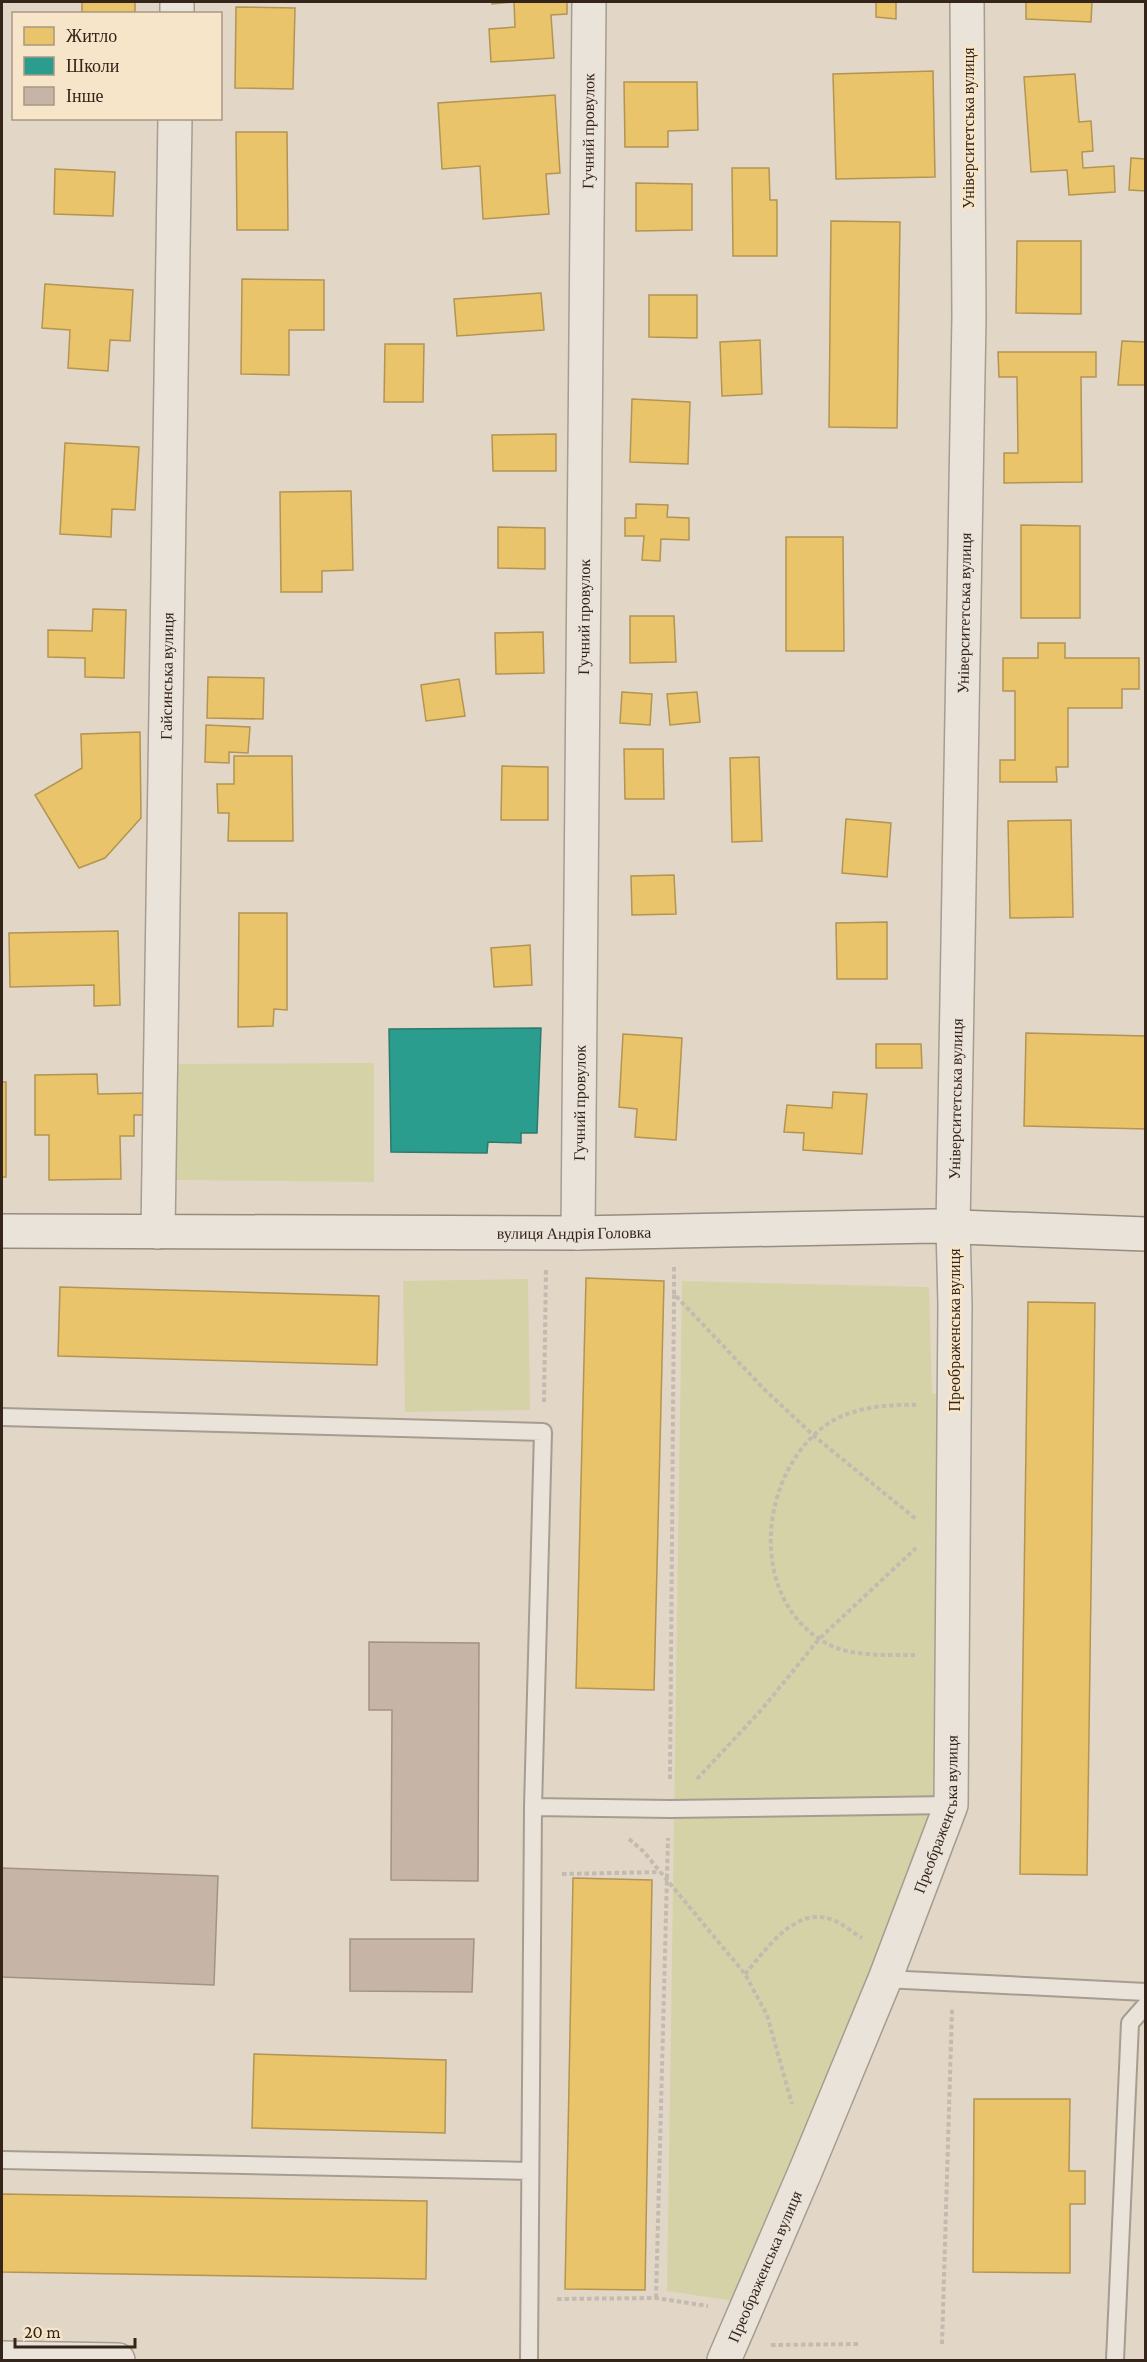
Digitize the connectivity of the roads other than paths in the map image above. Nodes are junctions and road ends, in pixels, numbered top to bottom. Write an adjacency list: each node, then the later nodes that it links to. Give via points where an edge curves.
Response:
1 (589, 2): 7 (street, Гучний провулок)
2 (967, 2): 4 (street, Університетська вулиця, via 969,316)
3 (175, 120): 6 (street, Гайсинська вулиця)
4 (953, 1227): 7 (street, вулиця Андрія Головка); 8 (street, вулиця Андрія Головка); 10 (street, Преображенська вулиця)
5 (2, 1231): 6 (street, вулиця Андрія Головка)
6 (158, 1232): 7 (street, вулиця Андрія Головка)
7 (578, 1233)
8 (1146, 1234)
9 (2, 1418): 11 (lane, via 543,1432)
10 (951, 1805): 11 (lane); 12 (street, Преображенська вулиця)
11 (533, 1807): 16 (lane)
12 (885, 1978): 13 (lane); 17 (street, Преображенська вулиця)
13 (1146, 1992)
14 (1146, 2006): 21 (lane, via 1130,2023)
15 (2, 2160): 16 (lane)
16 (530, 2171): 20 (lane)
17 (727, 2352)
18 (2, 2358): 19 (street)
19 (118, 2361)
20 (529, 2361)
21 (1115, 2361)

